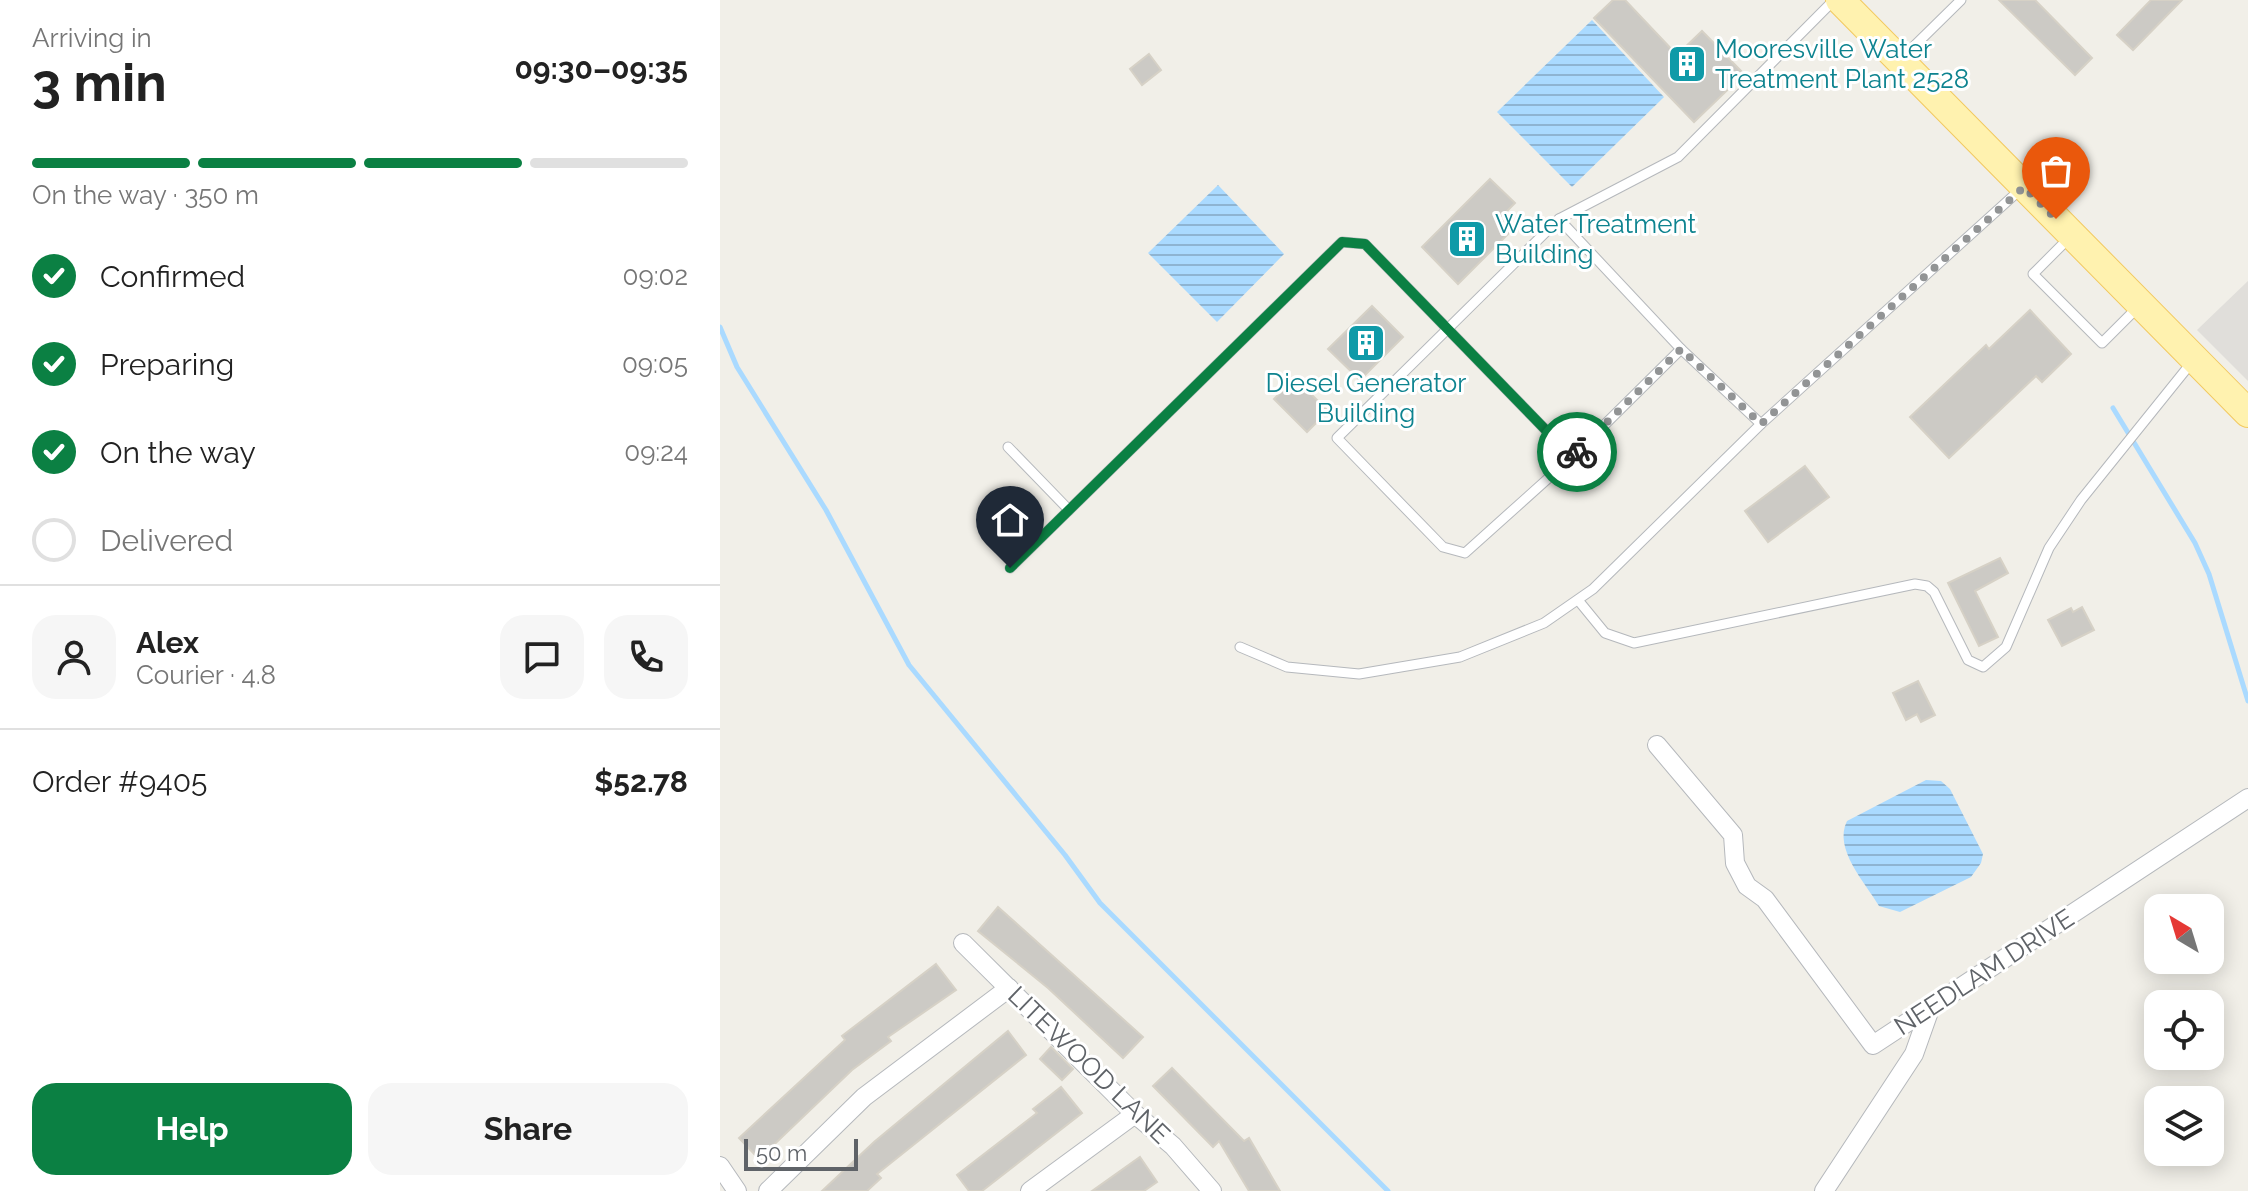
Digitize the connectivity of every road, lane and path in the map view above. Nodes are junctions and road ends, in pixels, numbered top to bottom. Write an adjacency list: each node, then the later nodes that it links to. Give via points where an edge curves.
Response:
1 (1834, 0): 6 (lane, via 1678,157)
2 (1840, 0): 4 (main road)
3 (1961, 0): 4 (lane)
4 (1899, 60): 5 (main road)
5 (2024, 187): 7 (main road); 13 (lane)
6 (1559, 219): 9 (lane); 10 (lane)
7 (2071, 235): 8 (main road); 8 (lane, via 2033,274 2102,343)
8 (2140, 304): 11 (main road)
9 (1448, 329): 15 (lane); 15 (lane, via 1337,438 1443,547 1465,553); 16 (lane, via 1365,244 1342,242)
10 (1681, 349): 13 (lane); 15 (lane)
11 (2194, 359): 12 (main road); 18 (lane, via 2081,500 2049,548 2006,647 1983,667 1968,660 1934,592 1915,584 1634,643 1605,633)
12 (2248, 413)
13 (1761, 424): 18 (lane)
14 (1008, 447): 16 (lane)
15 (1572, 457)
16 (1069, 510): 17 (lane)
17 (1010, 568)
18 (1578, 600): 19 (lane, via 1544,623 1460,657 1359,674 1287,667)
19 (1240, 647)
20 (1657, 745): 24 (street, NEEDLAM DRIVE, via 1733,835 1735,863 1747,886 1765,899 1873,1045)
21 (2248, 798): 24 (street, NEEDLAM DRIVE)
22 (963, 943): 23 (street, LITEWOOD LANE)
23 (1009, 988): 25 (street, LITEWOOD LANE); 28 (street, via 864,1097)
24 (1931, 1006): 31 (street, via 1914,1054)
25 (1135, 1114): 29 (street); 30 (street, LITEWOOD LANE, via 1173,1146)
26 (720, 1166): 27 (street)
27 (737, 1191)
28 (768, 1191)
29 (1030, 1191)
30 (1212, 1191)
31 (1824, 1191)

